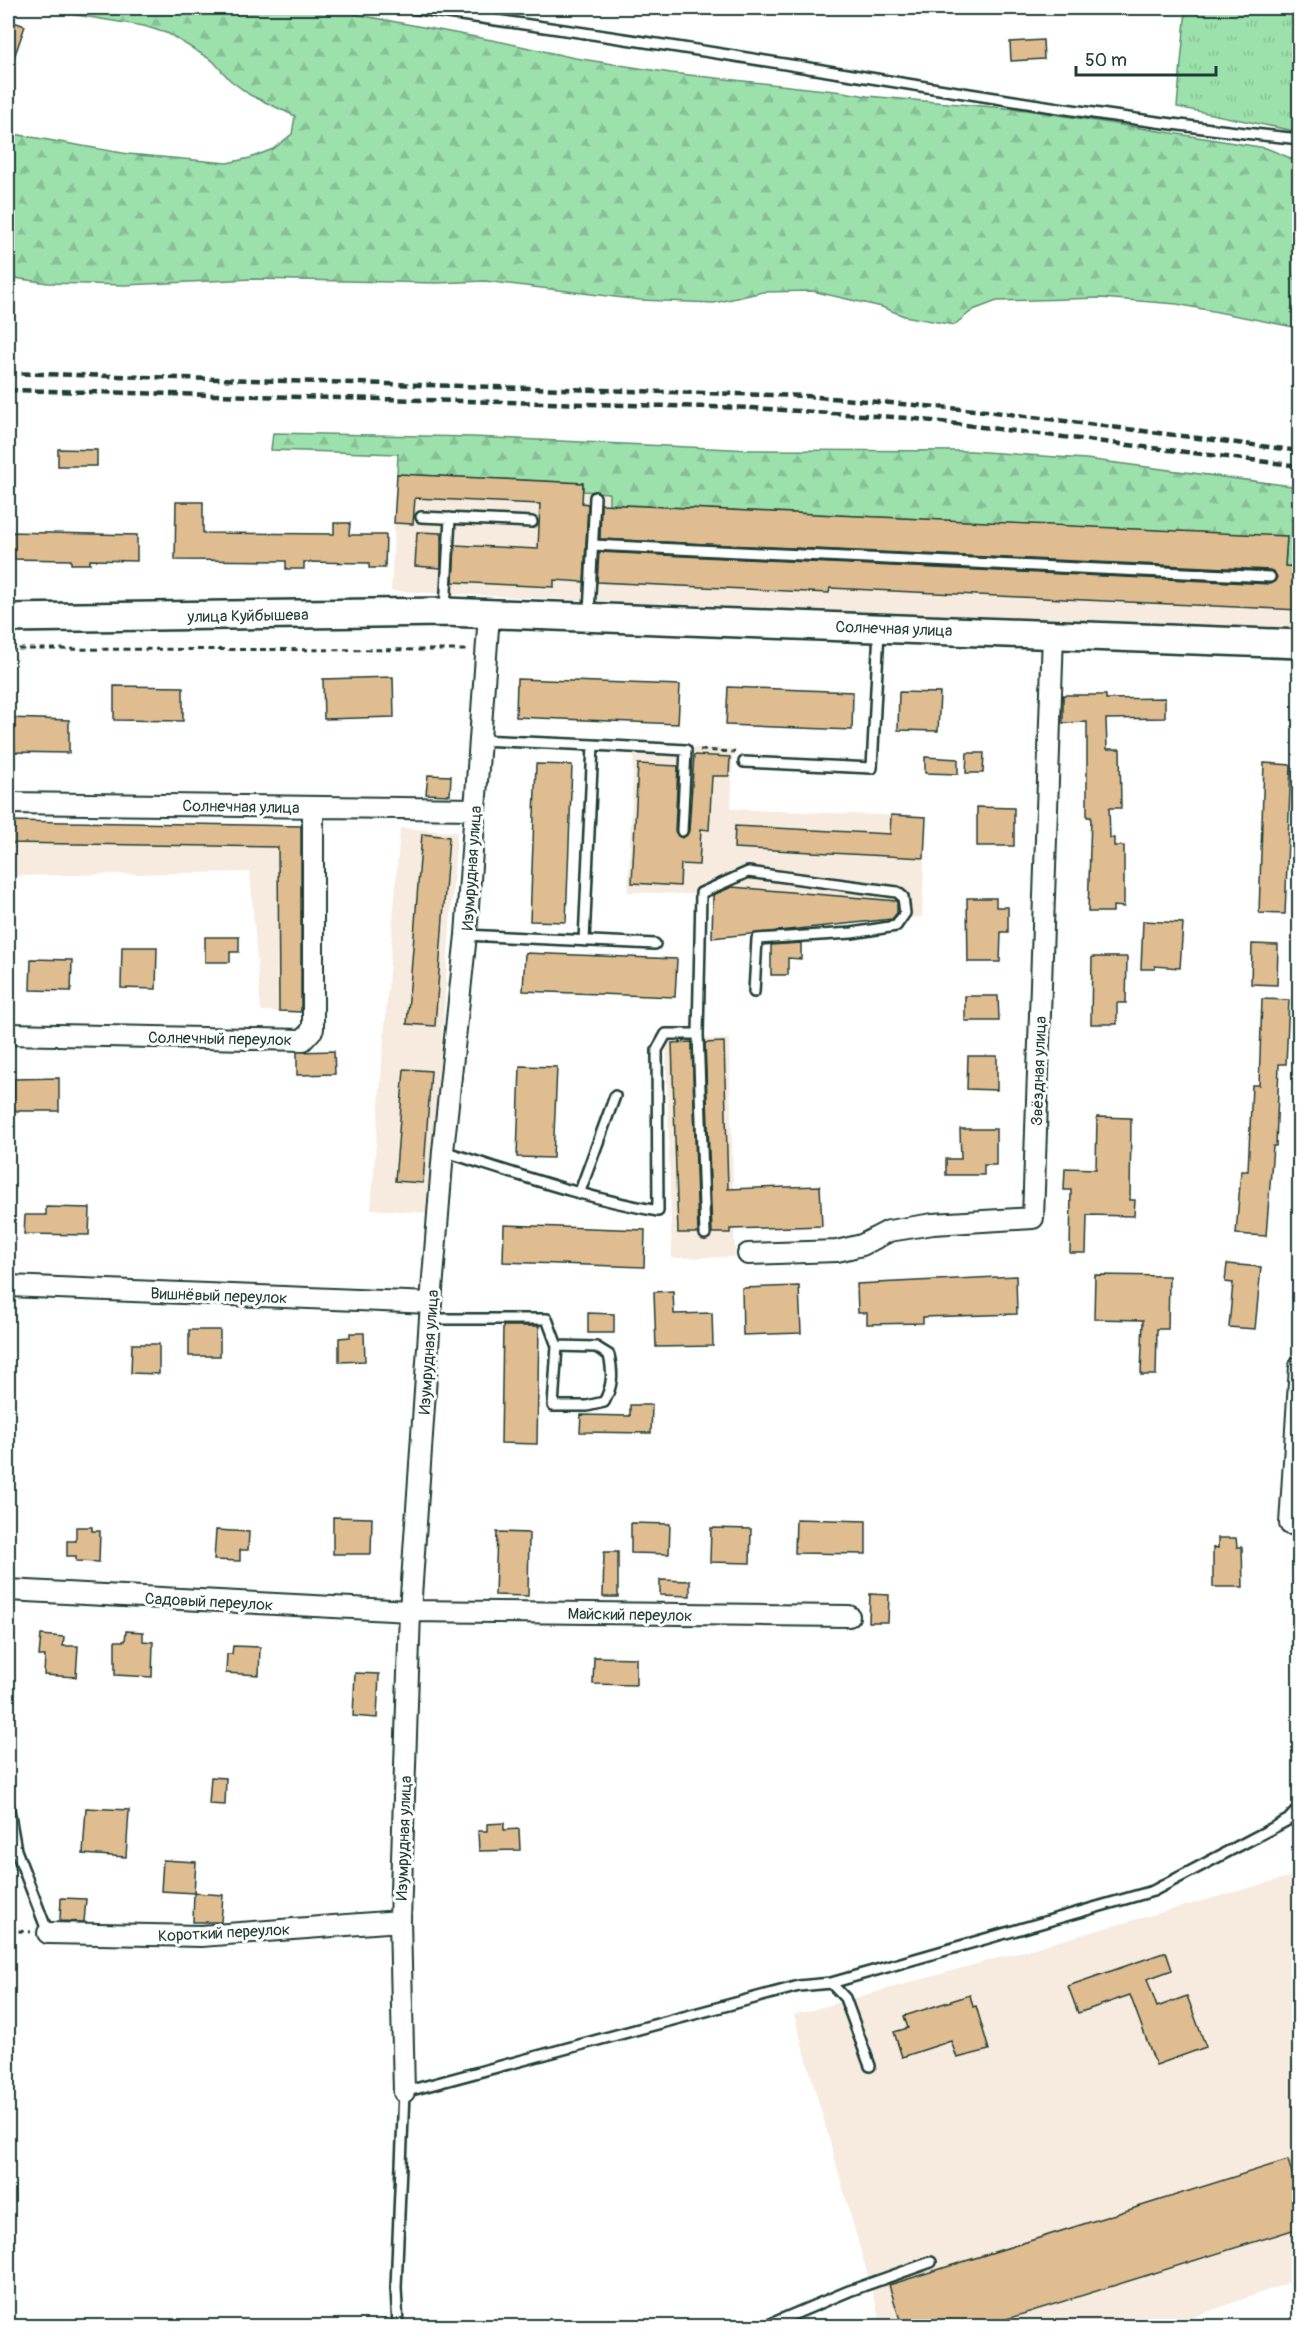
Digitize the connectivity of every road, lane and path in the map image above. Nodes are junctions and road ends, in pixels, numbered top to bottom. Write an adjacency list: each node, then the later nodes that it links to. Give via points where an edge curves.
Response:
1 (411, 8): 2 (lane, via 1026,103)
2 (1299, 139)
3 (595, 497): 7 (lane)
4 (421, 517): 5 (lane)
5 (450, 518): 6 (lane); 9 (lane)
6 (532, 522)
7 (592, 545): 8 (lane); 12 (lane)
8 (1270, 577)
9 (445, 612): 10 (street, улица Куйбышева); 11 (street, улица Куйбышева)
10 (489, 614): 12 (street, Солнечная улица); 17 (street, Изумрудная улица)
11 (8, 618)
12 (589, 619): 13 (street, Солнечная улица)
13 (879, 627): 14 (street, Солнечная улица); 21 (lane, via 872,768)
14 (1053, 634): 15 (street, Солнечная улица); 36 (street, Звёздная улица, via 1033,1218 933,1224 889,1231 862,1245 837,1251)
15 (1299, 644)
16 (8, 649): 17 (path)
17 (486, 650): 18 (street, Изумрудная улица)
18 (480, 740): 19 (lane); 24 (street, Изумрудная улица)
19 (593, 745): 20 (lane); 27 (lane)
20 (686, 750): 21 (path, via 737,753); 25 (lane)
21 (744, 762)
22 (8, 803): 23 (street, Солнечная улица)
23 (313, 807): 24 (street, Солнечная улица); 30 (street, Солнечный переулок, via 313,1029 303,1040)
24 (475, 809): 26 (street, Изумрудная улица)
25 (682, 831)
26 (466, 935): 27 (lane); 33 (street, Изумрудная улица)
27 (584, 941): 28 (lane)
28 (654, 944)
29 (754, 992): 31 (lane, via 757,939 896,927 905,913 903,897 897,892 748,872 701,892)
30 (8, 1034)
31 (698, 1034): 34 (lane, via 666,1034 657,1050 658,1211); 35 (lane)
32 (615, 1096): 34 (lane)
33 (443, 1151): 34 (lane); 38 (street, Изумрудная улица)
34 (579, 1194)
35 (705, 1234)
36 (748, 1254)
37 (8, 1286): 38 (street, Вишнёвый переулок)
38 (430, 1311): 39 (lane, via 547,1319); 43 (street, Изумрудная улица)
39 (557, 1346): 39 (lane, via 553,1406 604,1402 613,1373 609,1355 596,1347)
40 (1299, 1366): 41 (street)
41 (1290, 1524)
42 (8, 1590): 43 (street, Садовый переулок)
43 (411, 1611): 44 (street, Майский переулок); 47 (street, Изумрудная улица)
44 (849, 1616)
45 (8, 1804): 48 (lane, via 16,1850)
46 (1299, 1807): 49 (lane, via 1288,1820 1153,1891)
47 (400, 1921): 48 (street, Короткий переулок, via 201,1936); 51 (street, Изумрудная улица)
48 (48, 1933)
49 (831, 1983): 50 (lane, via 845,1998); 51 (lane, via 799,1986)
50 (870, 2066)
51 (404, 2092): 53 (lane)
52 (931, 2262): 54 (lane)
53 (398, 2326)
54 (766, 2326)

